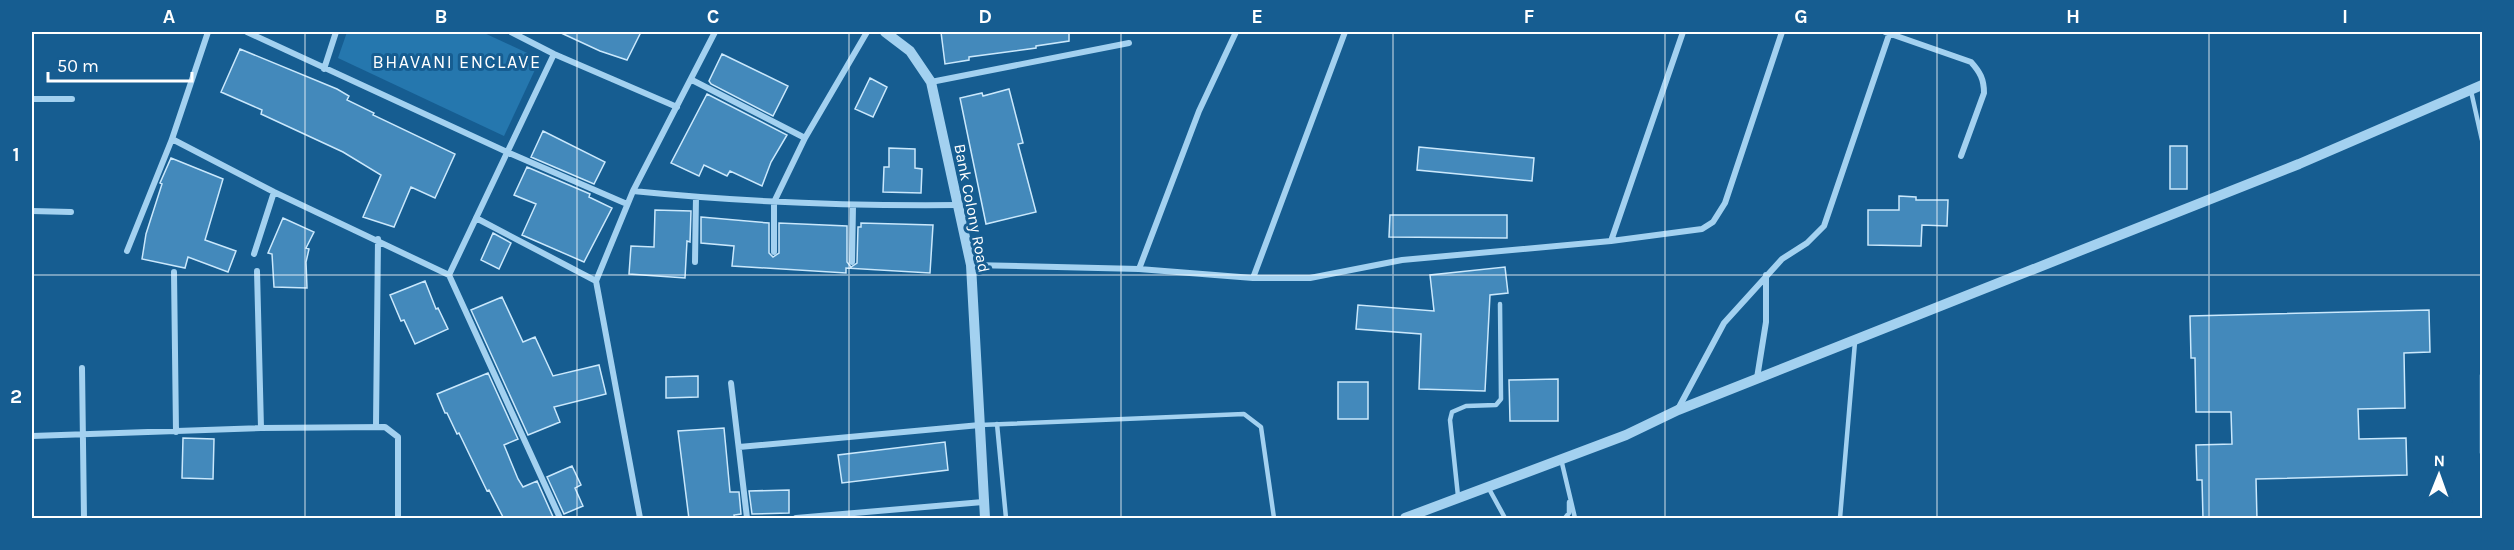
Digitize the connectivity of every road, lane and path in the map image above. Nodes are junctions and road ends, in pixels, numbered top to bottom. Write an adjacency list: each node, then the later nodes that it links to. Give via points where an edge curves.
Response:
1 (208, 32): 23 (street)
2 (247, 32): 15 (street)
3 (336, 32): 15 (street)
4 (511, 32): 14 (street)
5 (715, 32): 16 (street)
6 (867, 32): 24 (street)
7 (885, 32): 17 (street, Bank Colony Road, via 910,51)
8 (1236, 32): 46 (street, via 1199,111)
9 (1345, 32): 51 (street)
10 (1683, 32): 39 (street)
11 (1782, 32): 39 (street, via 1725,203 1717,216 1702,229)
12 (1888, 32): 27 (street, via 1971,62 1980,71 1984,93); 50 (street, via 1824,226)
13 (1129, 43): 17 (street)
14 (554, 54): 22 (street); 26 (street)
15 (324, 69): 26 (street)
16 (692, 80): 22 (street); 24 (street)
17 (931, 82): 33 (street, Bank Colony Road)
18 (2482, 86): 19 (street)
19 (2471, 92): 25 (lane); 54 (street)
20 (32, 99): 21 (street)
21 (72, 99)
22 (677, 107): 28 (street)
23 (172, 138): 29 (street); 40 (street)
24 (805, 138): 31 (street)
25 (2482, 140)
26 (507, 152): 32 (street); 37 (street)
27 (1961, 156)
28 (633, 191): 30 (street); 32 (street)
29 (274, 192): 38 (street); 42 (street)
30 (696, 197): 31 (street); 43 (street)
31 (774, 202): 34 (street); 41 (street)
32 (627, 204): 52 (street)
33 (957, 205): 34 (street); 45 (street, Bank Colony Road)
34 (854, 206): 44 (street)
35 (32, 211): 36 (street)
36 (70, 212)
37 (476, 218): 49 (street); 52 (street)
38 (378, 239): 49 (street); 62 (street)
39 (1611, 241): 51 (street, via 1402,260 1310,278)
40 (127, 251)
41 (774, 252)
42 (254, 254)
43 (694, 262)
44 (852, 262)
45 (971, 265): 46 (street); 60 (street, Bank Colony Road)
46 (1139, 269): 51 (street)
47 (257, 271): 63 (street)
48 (174, 272): 64 (street)
49 (449, 275): 76 (street)
50 (1766, 275): 57 (street, via 1766,322); 59 (street, via 1724,323)
51 (1253, 278)
52 (596, 281): 77 (street)
53 (1500, 304): 72 (lane, via 1501,399 1496,405 1466,406 1452,412 1450,420)
54 (1855, 339): 57 (street); 87 (lane)
55 (82, 368): 65 (street)
56 (2482, 375): 68 (lane)
57 (1756, 378): 59 (street)
58 (731, 382): 67 (street)
59 (1678, 410): 69 (street)
60 (980, 424): 61 (lane); 67 (street); 73 (street, Bank Colony Road)
61 (997, 424): 81 (lane); 82 (lane, via 1244,414 1261,427)
62 (376, 426): 63 (street); 75 (street, via 385,427 398,437)
63 (261, 428): 64 (street)
64 (176, 432): 65 (street)
65 (83, 435): 66 (street); 74 (street)
66 (32, 436)
67 (739, 447): 78 (street)
68 (2482, 453)
69 (1561, 459): 70 (street); 71 (lane)
70 (1488, 487): 72 (street); 84 (lane)
71 (1570, 496): 85 (lane); 86 (lane)
72 (1458, 499): 83 (street)
73 (984, 502): 79 (street); 80 (street, Bank Colony Road)
74 (84, 519)
75 (398, 519)
76 (561, 519)
77 (640, 519)
78 (747, 519)
79 (796, 519)
80 (985, 519)
81 (1006, 519)
82 (1274, 519)
83 (1405, 519)
84 (1505, 519)
85 (1565, 519)
86 (1575, 519)
87 (1840, 519)

